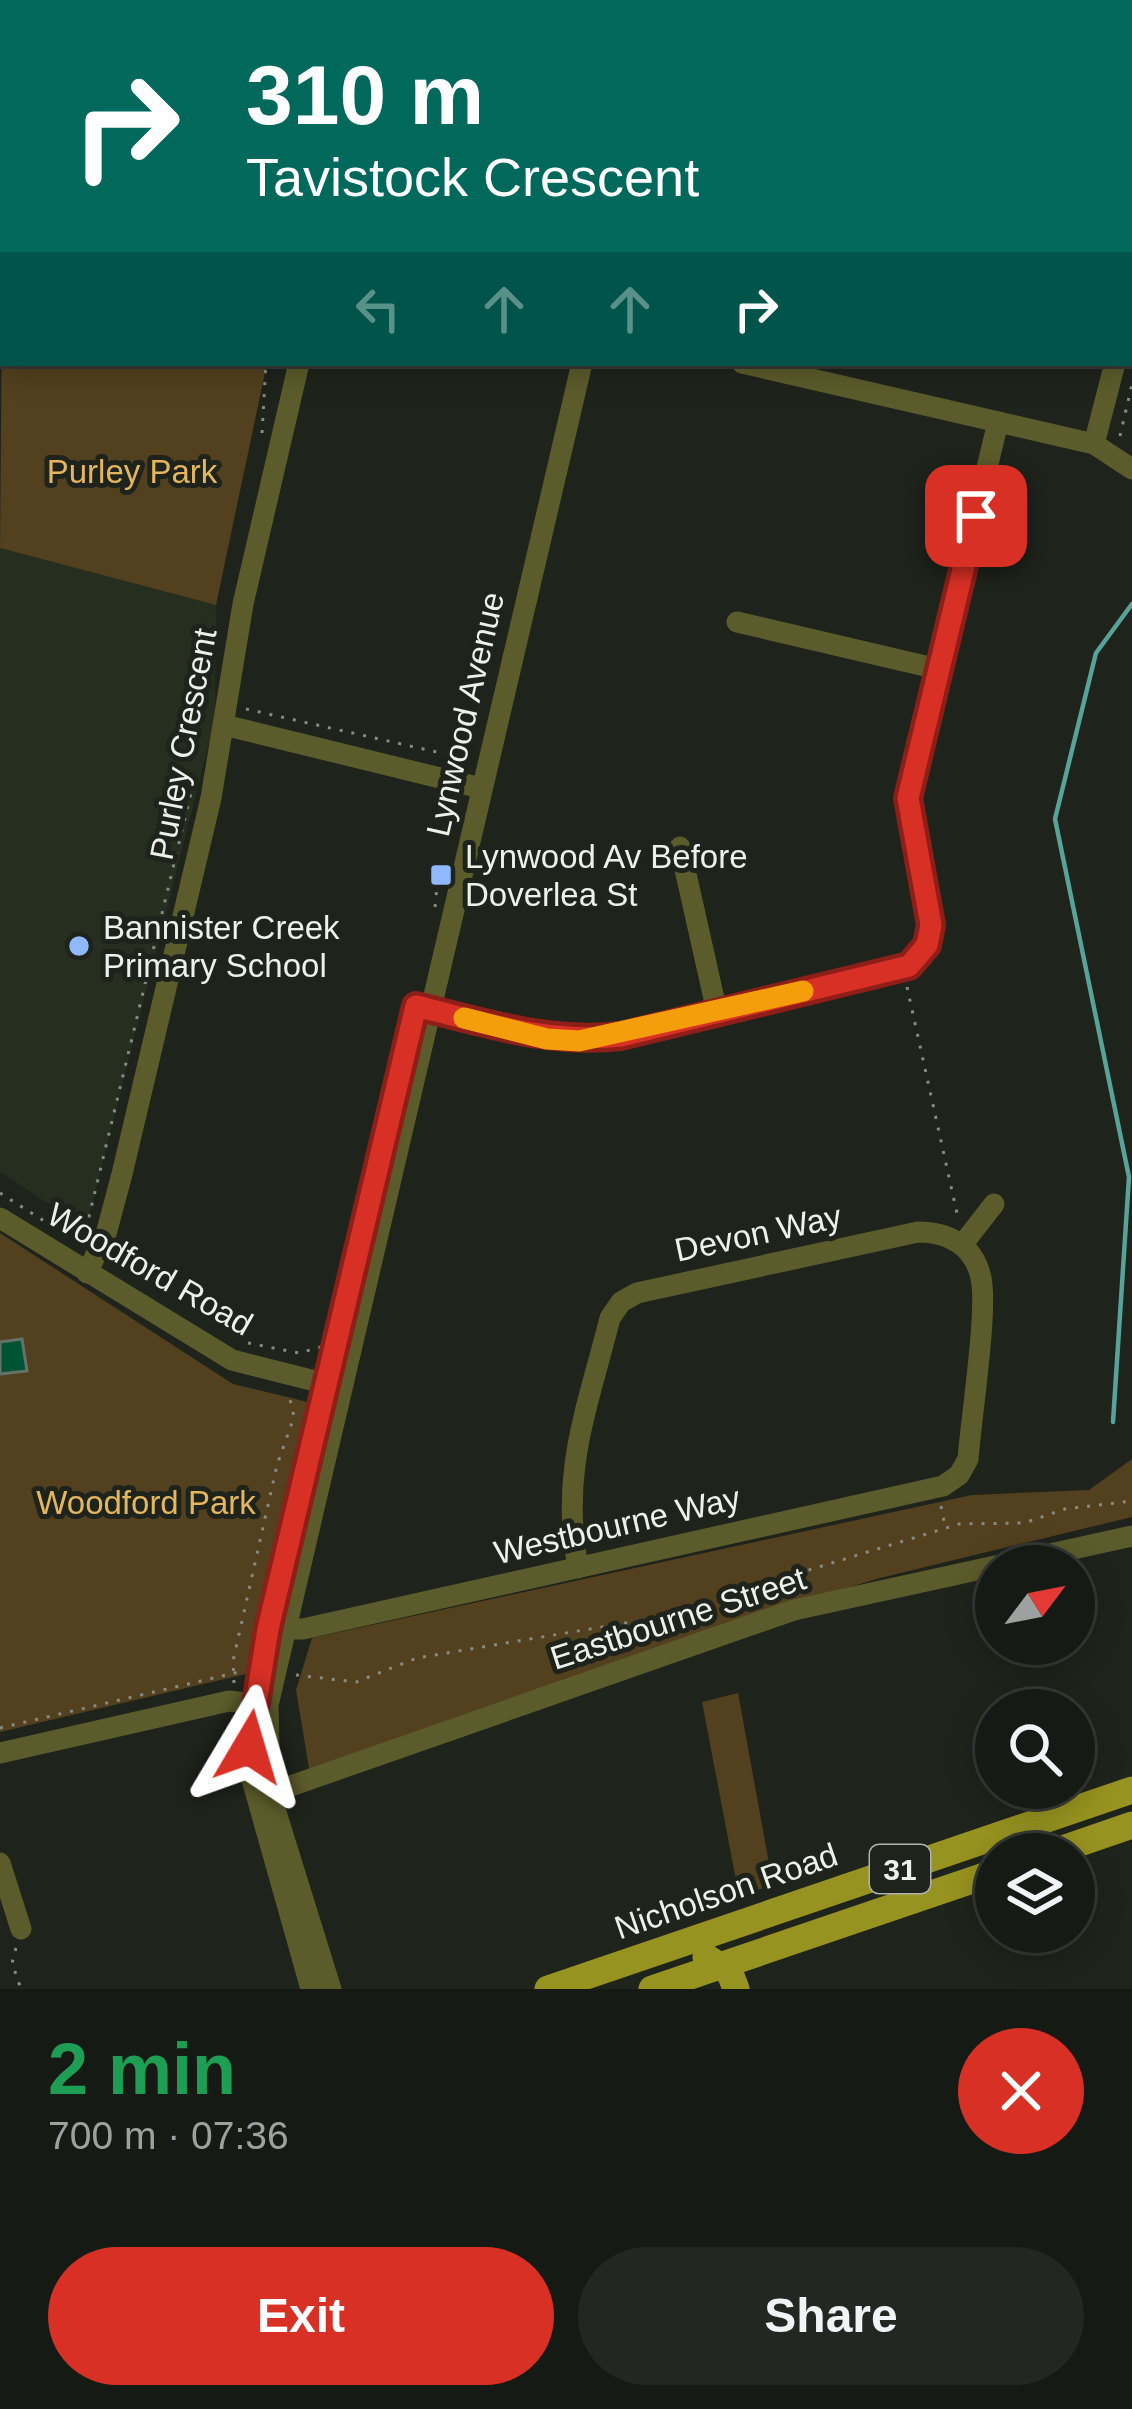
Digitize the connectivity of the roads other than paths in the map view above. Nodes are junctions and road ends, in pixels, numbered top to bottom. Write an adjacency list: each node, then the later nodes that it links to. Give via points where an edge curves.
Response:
1 (298, 366): 11 (street, Purley Crescent)
2 (566, 366): 12 (street, Lynwood Avenue)
3 (581, 366): 12 (street, Lynwood Avenue)
4 (755, 366): 6 (street)
5 (1113, 366): 7 (street)
6 (998, 422): 7 (street); 10 (street)
7 (1094, 444): 8 (street)
8 (1132, 469)
9 (736, 622): 10 (street)
10 (938, 670): 16 (street, via 908,798 931,925 920,958)
11 (225, 715): 13 (street); 20 (street, Purley Crescent, via 127,1152)
12 (482, 756): 13 (street, Lynwood Avenue)
13 (475, 786): 15 (street, Lynwood Avenue)
14 (680, 848): 16 (street)
15 (422, 1008): 16 (street, via 579,1041); 21 (street, Lynwood Avenue)
16 (717, 1012)
17 (994, 1204): 19 (street)
18 (0, 1218): 20 (street, Woodford Road)
19 (958, 1241): 23 (street, Devon Way, via 918,1232 621,1302 570,1474); 23 (street, Westbourne Way, via 982,1279 968,1459 959,1475 943,1486)
20 (92, 1264): 21 (street, Woodford Road, via 214,1352)
21 (333, 1385): 24 (street, Lynwood Avenue)
22 (1132, 1536): 28 (street, Eastbourne Street, via 794,1610)
23 (578, 1568): 24 (street, Westbourne Way)
24 (275, 1629): 25 (street, Lynwood Avenue)
25 (260, 1704): 26 (street, via 229,1701); 28 (street, Lynwood Avenue, via 249,1747)
26 (0, 1753)
27 (1132, 1790): 33 (main road, Nicholson Road / 31)
28 (262, 1796): 38 (street, Lynwood Avenue); 39 (street, Lynwood Avenue)
29 (1132, 1825): 30 (main road)
30 (1095, 1838)
31 (0, 1863): 34 (street)
32 (975, 1880): 36 (main road, Nicholson Road / 31)
33 (741, 1924): 35 (main road, Nicholson Road / 31); 36 (main road)
34 (21, 1929)
35 (667, 1949): 36 (main road); 40 (main road, Nicholson Road / 31)
36 (718, 1977): 37 (main road, Nicholson Road / 31); 41 (main road, via 730,1973)
37 (660, 1988)
38 (311, 1989)
39 (332, 1989)
40 (548, 1989)
41 (736, 1989)

